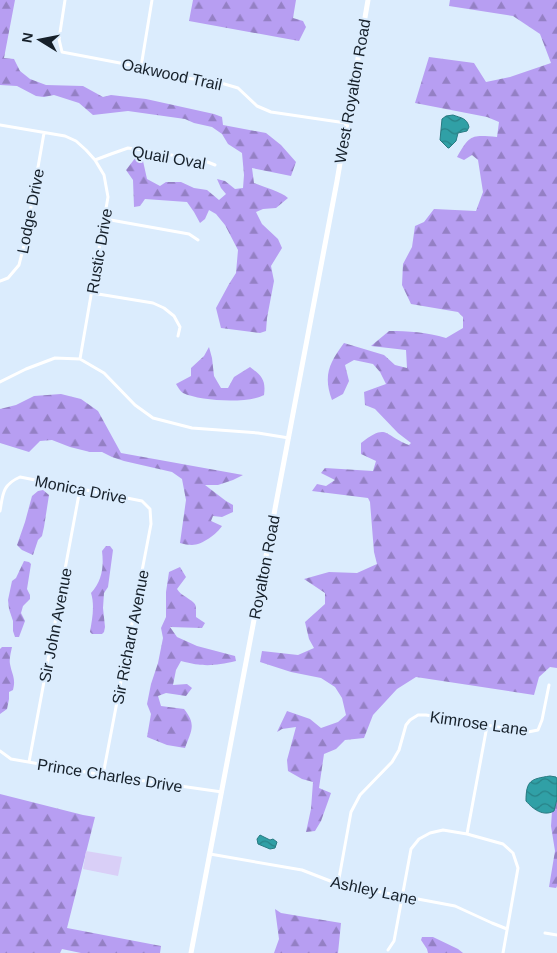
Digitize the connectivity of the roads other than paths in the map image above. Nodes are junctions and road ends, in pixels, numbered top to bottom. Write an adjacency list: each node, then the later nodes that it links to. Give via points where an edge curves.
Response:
1 (65, 0): 4 (street, Oakwood Trail, via 59,39 62,52)
2 (152, 0): 4 (street)
3 (368, 0): 5 (main road, West Royalton Road)
4 (141, 67): 5 (street, Oakwood Trail, via 238,88 257,106 271,112)
5 (346, 123): 10 (main road, West Royalton Road)
6 (0, 125): 7 (street, Rustic Drive)
7 (44, 132): 8 (street, Rustic Drive, via 76,141); 13 (street, Lodge Drive, via 19,265 8,278)
8 (95, 160): 9 (street, Quail Oval, via 128,148); 11 (street, Rustic Drive, via 104,175 108,197)
9 (215, 165)
10 (336, 181): 18 (main road, Royalton Road)
11 (105, 219): 12 (street, via 190,234); 14 (street, Rustic Drive)
12 (198, 240)
13 (0, 281)
14 (92, 292): 15 (street, via 164,308 180,327); 16 (street, Rustic Drive)
15 (178, 336)
16 (80, 359): 17 (street, via 55,358); 18 (street, via 104,373 135,405 153,418 192,428)
17 (0, 382)
18 (289, 438): 27 (main road, Royalton Road)
19 (80, 489): 20 (street, Monica Drive); 21 (street, Monica Drive, via 20,478 10,481 4,491); 25 (street, Sir John Avenue)
20 (142, 501): 26 (street, Sir Richard Avenue, via 150,509 151,524)
21 (0, 511)
22 (549, 685): 23 (street, Kimrose Lane, via 538,730 528,732)
23 (487, 726): 28 (street); 30 (street, Kimrose Lane, via 426,715 410,720 392,762 360,795 351,812)
24 (0, 751): 25 (street, Prince Charles Drive, via 11,759)
25 (29, 762): 26 (street, Prince Charles Drive)
26 (103, 775): 27 (street, Prince Charles Drive)
27 (222, 792): 29 (main road, Royalton Road)
28 (467, 834): 31 (street, via 444,830 419,839 411,849); 32 (street, via 503,844 513,853 518,868)
29 (209, 854): 30 (street, Ashley Lane, via 302,870); 36 (main road, Royalton Road)
30 (338, 884): 31 (street, Ashley Lane)
31 (403, 897): 32 (street, Ashley Lane, via 455,906); 35 (street, via 394,941)
32 (507, 929): 37 (street)
33 (544, 933): 34 (street)
34 (557, 936)
35 (388, 950)
36 (191, 953)
37 (503, 953)

